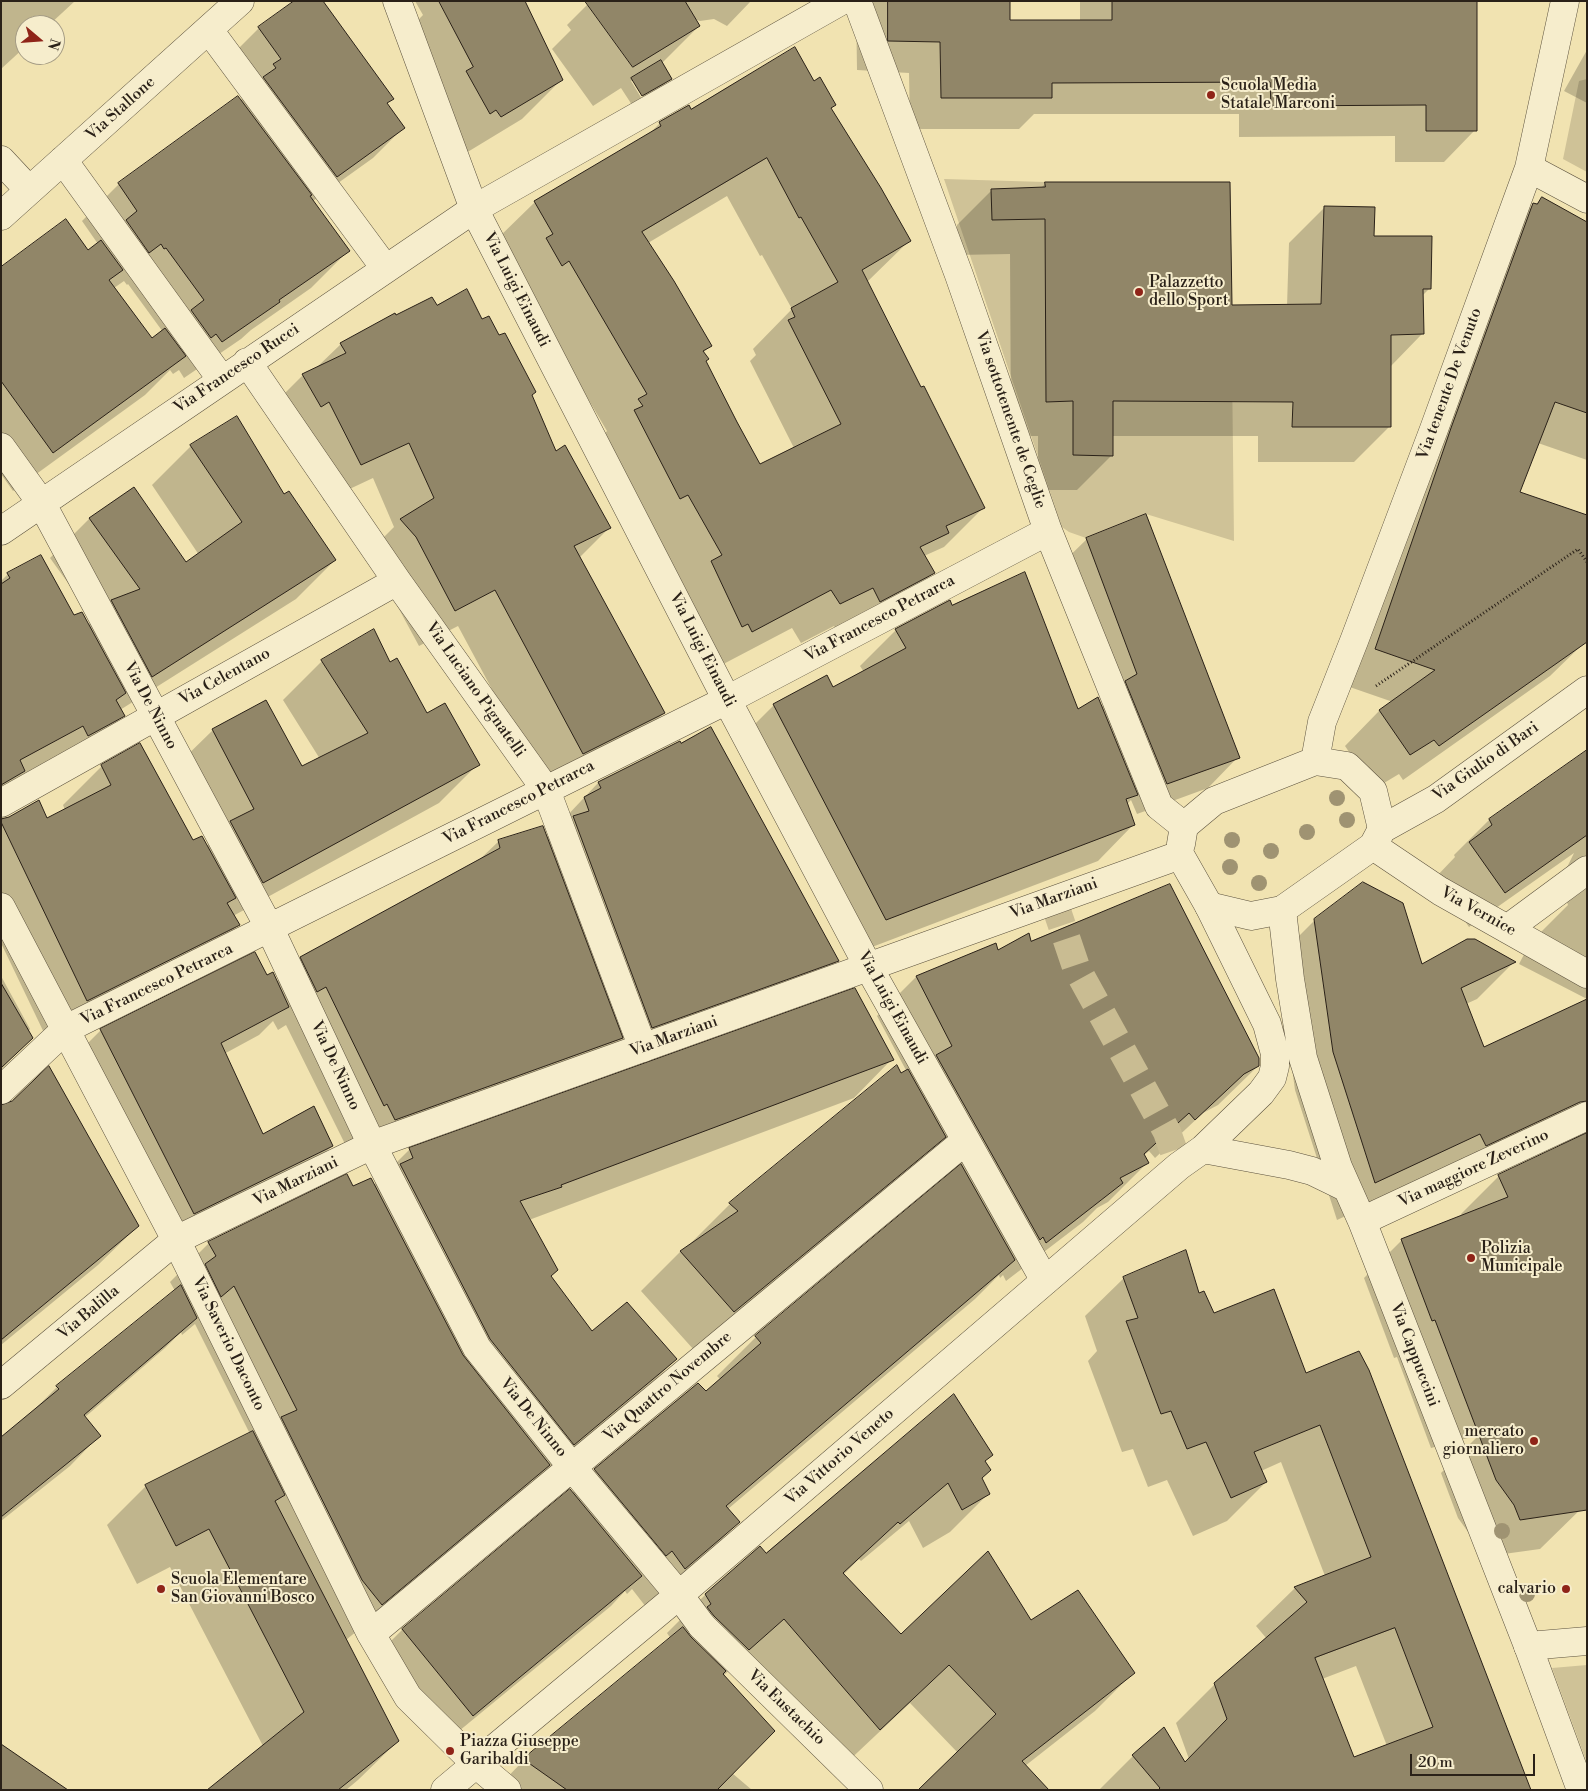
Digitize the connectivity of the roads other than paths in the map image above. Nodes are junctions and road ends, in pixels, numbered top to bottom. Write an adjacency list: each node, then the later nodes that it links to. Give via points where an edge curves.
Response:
1 (240, 1): 6 (street, Via Stallone)
2 (397, 1): 12 (street, Via Luigi Einaudi)
3 (841, 1): 12 (street, Via Francesco Rucci)
4 (857, 1): 20 (street, Via sottotenente de Ceglie, via 959,275)
5 (1565, 1): 9 (street, Via tenente De Venuto)
6 (208, 30): 8 (street, Via Stallone); 14 (street)
7 (1, 160): 10 (street)
8 (63, 160): 10 (street, Via Stallone); 16 (street)
9 (1529, 168): 11 (street); 25 (street, Via tenente De Venuto, via 1322,722)
10 (29, 190): 13 (street, Via Stallone)
11 (1587, 199)
12 (474, 209): 14 (street, Via Francesco Rucci); 23 (street, Via Luigi Einaudi)
13 (1, 216)
14 (385, 268): 15 (street, Via Francesco Rucci)
15 (247, 362): 16 (street, Via Francesco Rucci); 21 (street, Via Luciano Pignatelli)
16 (222, 380): 18 (street, Via Francesco Rucci)
17 (1, 447): 18 (street, Via De Ninno)
18 (42, 504): 19 (street, Via Francesco Rucci); 24 (street, Via De Ninno)
19 (1, 530)
20 (1048, 531): 23 (street, Via Francesco Petrarca); 28 (street, Via sottotenente de Ceglie, via 1159,806)
21 (397, 581): 24 (street, Via Celentano); 26 (street, Via Luciano Pignatelli)
22 (1587, 690): 29 (street, Via Giulio di Bari)
23 (727, 700): 26 (street, Via Francesco Petrarca); 37 (street, Via Luigi Einaudi)
24 (155, 716): 27 (street, Via Celentano); 36 (street, Via De Ninno)
25 (1315, 762): 28 (street, via 1214,801); 29 (street, via 1347,766 1373,791)
26 (546, 790): 36 (street, Via Francesco Petrarca); 40 (street, Via Luciano Pignatelli)
27 (1, 803)
28 (1184, 826): 30 (street)
29 (1378, 837): 34 (street); 35 (street, Via Vernice, via 1440,891)
30 (1180, 855): 32 (street); 37 (street, Via Marziani)
31 (1587, 870): 35 (street)
32 (1209, 906): 34 (street, via 1251,916); 45 (street, Via Vittorio Veneto, via 1267,1024 1276,1054 1272,1078 1261,1093)
33 (1, 907): 39 (street, Via Saverio Daconto)
34 (1282, 910): 46 (street, Via Cappuccini, via 1303,1058)
35 (1507, 928): 38 (street, Via Vernice)
36 (270, 929): 39 (street, Via Francesco Petrarca); 44 (street, Via De Ninno)
37 (868, 966): 40 (street, Via Marziani); 43 (street, Via Luigi Einaudi)
38 (1587, 974)
39 (66, 1029): 41 (street, Via Francesco Petrarca); 48 (street, Via Saverio Daconto)
40 (643, 1048): 44 (street, Via Marziani)
41 (1, 1090)
42 (1587, 1116): 47 (street, Via maggiore Zeverino)
43 (965, 1141): 49 (street, Via Luigi Einaudi); 51 (street, Via Quattro Novembre)
44 (372, 1145): 48 (street, Via Marziani); 51 (street, Via De Ninno, via 477,1348)
45 (1203, 1149): 46 (street, via 1289,1165); 49 (street, Via Vittorio Veneto)
46 (1347, 1188): 47 (street, Via Cappuccini)
47 (1362, 1221): 56 (street, Via Cappuccini)
48 (176, 1240): 50 (street, Via Balilla); 54 (street, Via Saverio Daconto)
49 (1045, 1281): 52 (street, Via Vittorio Veneto)
50 (1, 1385)
51 (572, 1467): 52 (street, Via De Ninno); 54 (street, Via Quattro Novembre)
52 (679, 1595): 53 (street, Via De Ninno); 57 (street, Via Vittorio Veneto)
53 (702, 1626): 60 (street, Via Eustachio)
54 (371, 1634): 57 (street, Via Saverio Daconto, via 408,1697)
55 (1587, 1641): 56 (street)
56 (1528, 1646): 61 (street, Via Cappuccini)
57 (476, 1764): 58 (street); 59 (street)
58 (444, 1790)
59 (507, 1790)
60 (869, 1790)
61 (1580, 1790)

